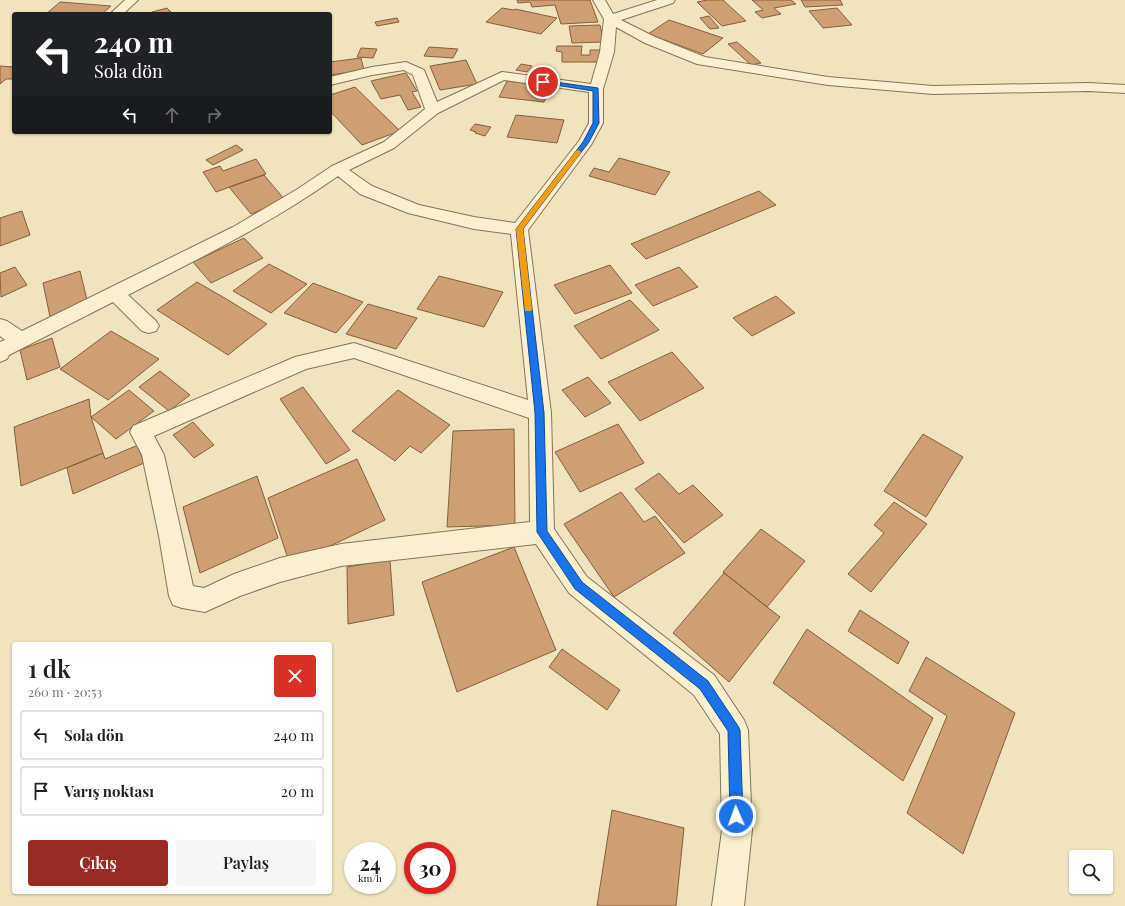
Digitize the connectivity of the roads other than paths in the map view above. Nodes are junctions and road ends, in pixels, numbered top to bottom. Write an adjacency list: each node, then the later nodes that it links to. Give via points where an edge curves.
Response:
1 (132, 0): 4 (street)
2 (599, 0): 5 (street)
3 (669, 0): 5 (street)
4 (118, 12)
5 (610, 19): 7 (street, via 607,52); 8 (street, via 650,40 702,61 828,81 933,90 1088,87)
6 (332, 81): 9 (street, via 406,66 419,73)
7 (596, 89): 9 (street, via 502,76); 11 (street, via 596,123 586,142)
8 (1125, 89)
9 (433, 110): 10 (street, via 389,146)
10 (338, 169): 11 (street, via 366,190 414,209 474,223); 12 (street, via 239,232)
11 (519, 229): 17 (street)
12 (115, 293): 14 (street); 15 (street)
13 (0, 326): 15 (street)
14 (149, 326)
15 (21, 341): 16 (street, via 2,350)
16 (0, 354)
17 (540, 413): 18 (street); 18 (street, via 354,350 302,362 141,432 153,455 182,596 204,600 234,586 280,570 341,555)
18 (542, 532): 19 (street, via 578,585 704,685 734,730 737,830)
19 (728, 906)

